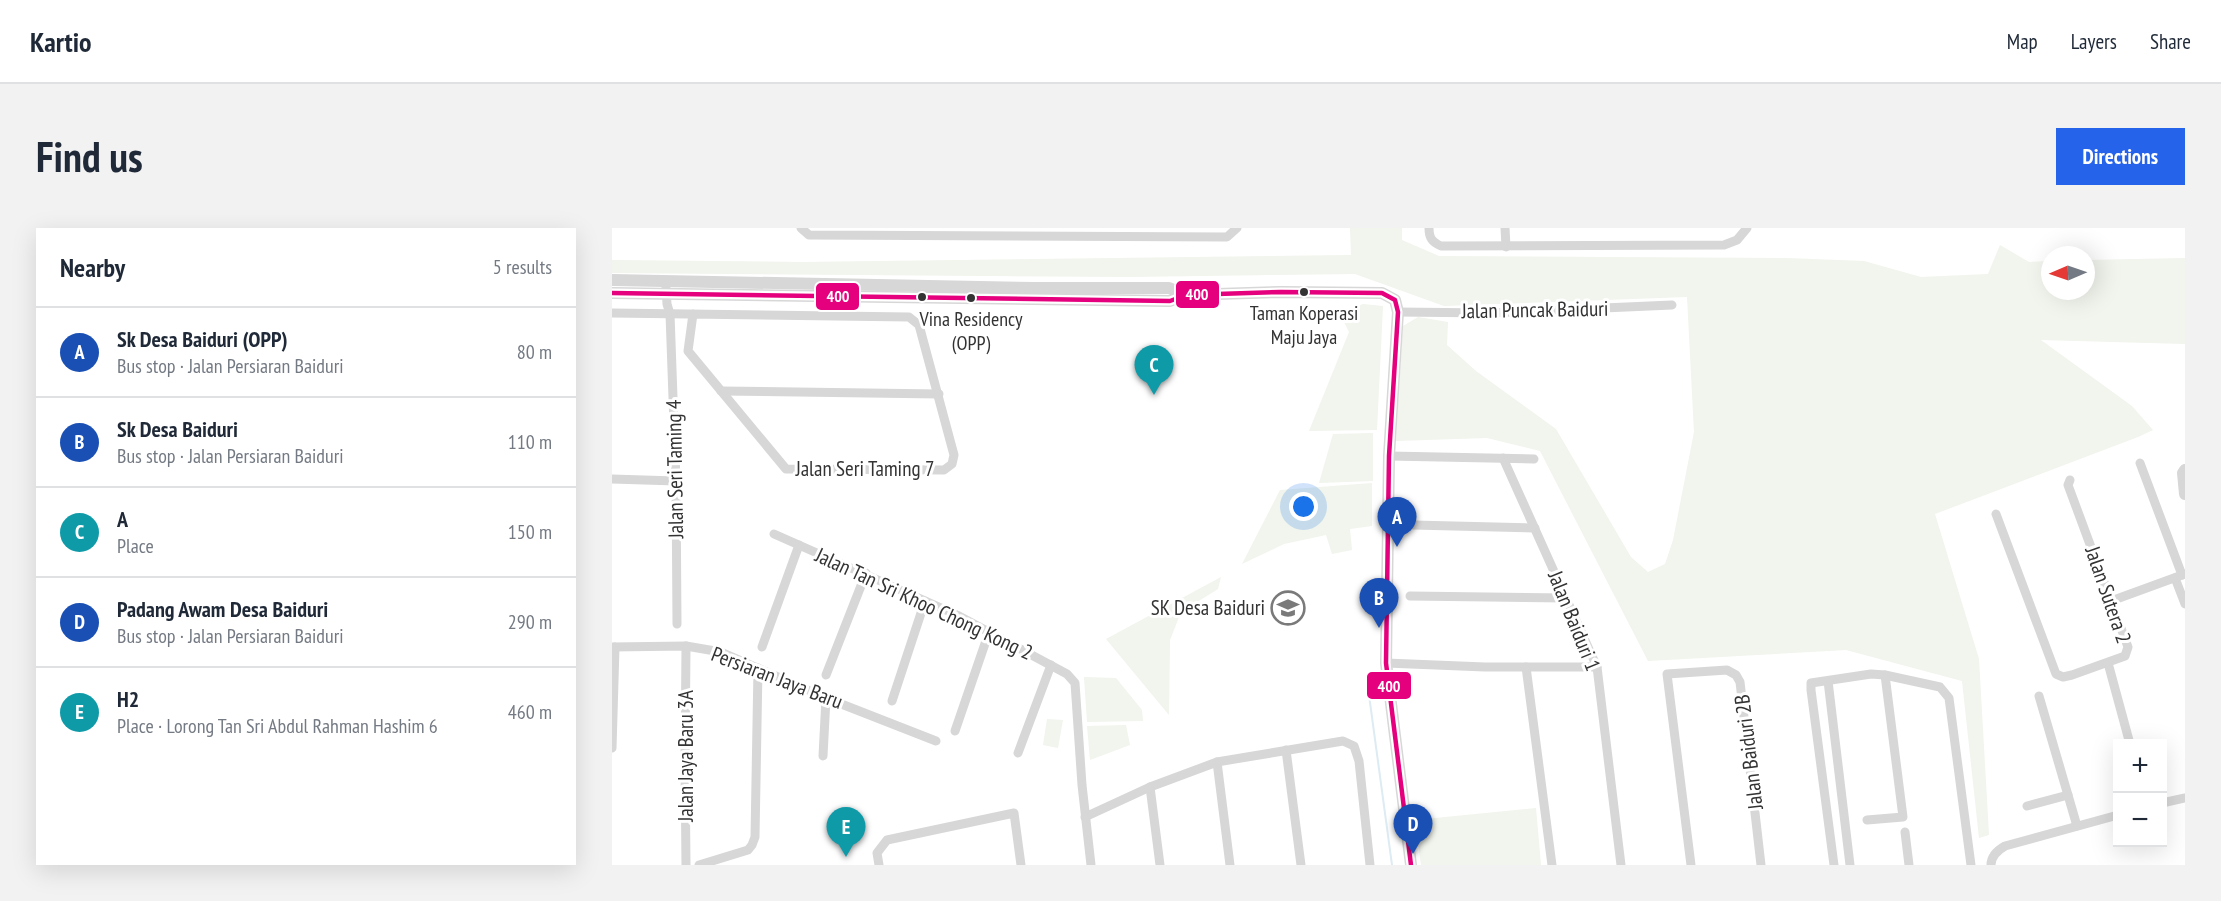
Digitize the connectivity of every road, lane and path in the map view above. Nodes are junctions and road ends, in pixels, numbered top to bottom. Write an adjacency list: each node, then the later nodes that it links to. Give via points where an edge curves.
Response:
1 (801, 228): 6 (street, via 809,235)
2 (1237, 228): 10 (street, via 1227,237)
3 (1429, 228): 11 (street, via 1434,243 1442,246)
4 (1505, 228): 11 (street)
5 (1747, 228): 11 (street, via 1737,240 1724,245)
6 (870, 232): 7 (street)
7 (942, 232): 8 (street)
8 (1018, 232): 9 (street)
9 (1089, 232): 10 (street)
10 (1163, 232)
11 (1506, 247)
12 (612, 280): 13 (street)
13 (670, 287): 14 (street); 16 (street, via 1158,301 1186,295 1382,293 1395,300); 18 (street, Jalan Seri Taming 4)
14 (612, 293)
15 (1672, 305): 16 (street, Jalan Puncak Baiduri, via 1490,313)
16 (1398, 312): 22 (street)
17 (612, 313): 18 (street)
18 (670, 314): 19 (street); 29 (street, Jalan Seri Taming 4)
19 (693, 314): 20 (street, Jalan Seri Taming 7, via 688,351); 21 (street, via 909,317 919,326)
20 (721, 391): 21 (street); 21 (street, Jalan Seri Taming 7, via 786,470 944,470 952,464 954,455)
21 (939, 394)
22 (1389, 456): 23 (street); 48 (street)
23 (1503, 458): 24 (street); 33 (street, Jalan Baiduri 1)
24 (1534, 459)
25 (2139, 463): 37 (street)
26 (2185, 470): 30 (street)
27 (612, 480): 29 (street)
28 (2070, 480): 41 (street, Jalan Sutera 2, via 2068,484)
29 (676, 481): 43 (street, Jalan Seri Taming 4)
30 (2185, 494)
31 (1996, 514): 49 (street, Jalan Sutera 2, via 2056,674 2063,677)
32 (1413, 525): 33 (street)
33 (1535, 528): 39 (street, Jalan Baiduri 1)
34 (774, 534): 35 (street, Jalan Tan Sri Khoo Chong Kong 2)
35 (799, 545): 36 (street, Jalan Tan Sri Khoo Chong Kong 2); 47 (street)
36 (866, 573): 40 (street, Jalan Tan Sri Khoo Chong Kong 2); 54 (street)
37 (2180, 574): 41 (street); 42 (street)
38 (1410, 596): 39 (street)
39 (1566, 598): 52 (street, Jalan Baiduri 1)
40 (925, 601): 44 (street, Jalan Tan Sri Khoo Chong Kong 2); 59 (street)
41 (2111, 601): 49 (street, Jalan Sutera 2, via 2128,647 2125,656)
42 (2185, 604)
43 (677, 624)
44 (989, 632): 50 (street, Jalan Tan Sri Khoo Chong Kong 2); 60 (street)
45 (686, 646): 46 (street, Persiaran Jaya Baru); 53 (street, Persiaran Jaya Baru, via 721,652); 78 (street, Jalan Jaya Baru 3A)
46 (613, 647): 63 (street)
47 (762, 647)
48 (1386, 663): 51 (street); 87 (street)
49 (2108, 663): 61 (street)
50 (1051, 665): 65 (street); 74 (street, Jalan Tan Sri Khoo Chong Kong 2, via 1075,683)
51 (1526, 667): 52 (street); 88 (street)
52 (1596, 667): 89 (street, Jalan Baiduri 1)
53 (758, 668): 58 (street, Persiaran Jaya Baru); 79 (street, via 755,837 748,850)
54 (826, 675)
55 (1885, 675): 56 (street); 75 (street, via 1903,816); 95 (street, via 1940,687 1949,698)
56 (1827, 681): 92 (street, via 1811,683 1811,690); 93 (street)
57 (2039, 696): 69 (street)
58 (826, 698): 62 (street, Persiaran Jaya Baru); 66 (street)
59 (892, 701)
60 (955, 731)
61 (2129, 739)
62 (936, 741)
63 (612, 748)
64 (1286, 750): 67 (street); 85 (street); 86 (street, via 1343,741 1353,746 1359,760)
65 (1018, 753)
66 (823, 756)
67 (1217, 762): 68 (street); 84 (street)
68 (1150, 787): 74 (street); 83 (street)
69 (2068, 795): 72 (street); 76 (street)
70 (2185, 798): 71 (street)
71 (2167, 802)
72 (2026, 806)
73 (2113, 816): 76 (street)
74 (1085, 817): 82 (street)
75 (1867, 820)
76 (2075, 822): 96 (street, via 2006,846 1991,860)
77 (1905, 832): 94 (street)
78 (686, 865)
79 (699, 865)
80 (879, 865): 81 (street, via 877,854 887,840 1014,813)
81 (1021, 865)
82 (1091, 865)
83 (1161, 865)
84 (1230, 865)
85 (1301, 865)
86 (1370, 865)
87 (1412, 865)
88 (1552, 865)
89 (1621, 865)
90 (1691, 865): 91 (street, Jalan Baiduri 2B, via 1667,674 1727,670 1740,682)
91 (1761, 865)
92 (1834, 865)
93 (1850, 865)
94 (1909, 865)
95 (1971, 865)
96 (1991, 865)

